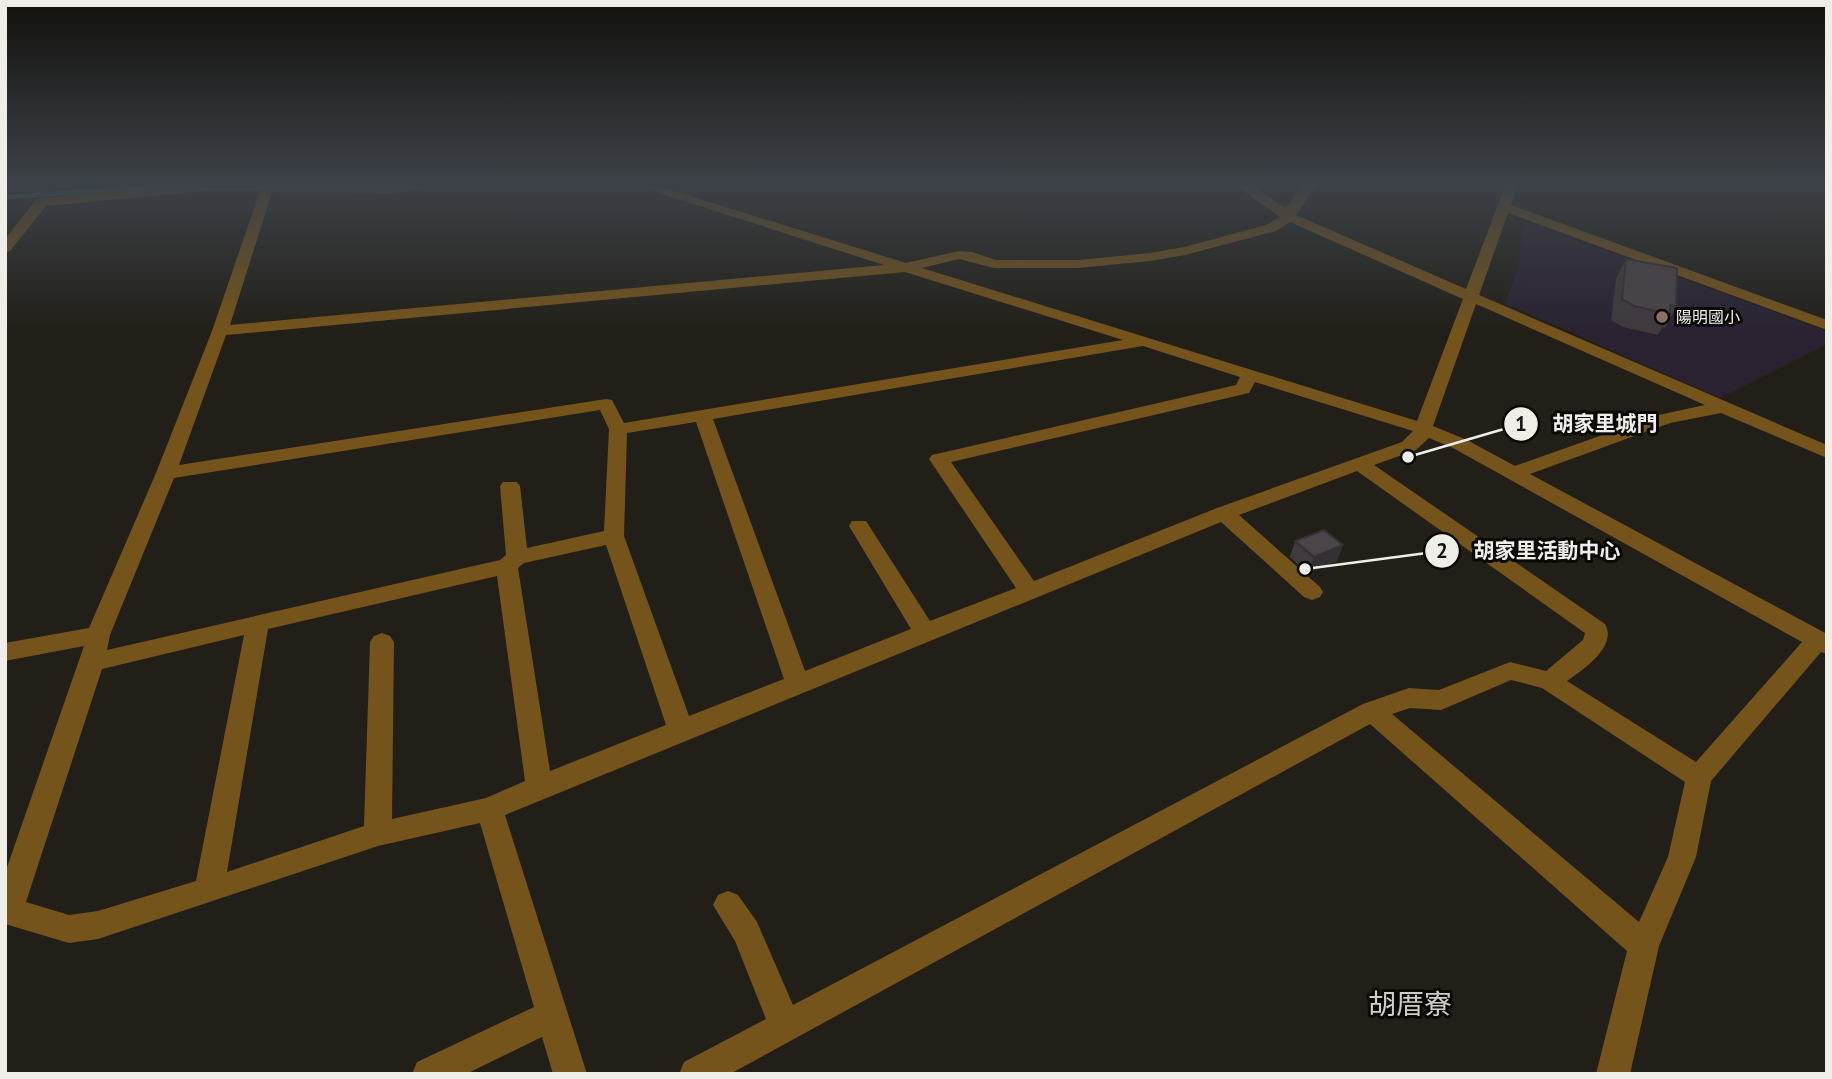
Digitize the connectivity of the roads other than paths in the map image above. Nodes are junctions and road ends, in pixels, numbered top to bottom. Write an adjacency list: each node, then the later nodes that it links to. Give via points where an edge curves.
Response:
1 (18, 231): 8 (street)
2 (253, 231): 12 (street)
3 (787, 231): 9 (street)
4 (1258, 231): 9 (street, via 1150,257 1078,264 994,264 959,255)
5 (1322, 231): 10 (street)
6 (1495, 231): 10 (street)
7 (1571, 231): 11 (street)
8 (5, 248)
9 (903, 268): 12 (street); 13 (street)
10 (1471, 296): 15 (street); 17 (street)
11 (1827, 325)
12 (220, 331): 21 (street)
13 (1142, 342): 14 (street); 16 (street)
14 (1250, 375): 17 (street); 28 (street, via 1243,389 939,459)
15 (1723, 407): 19 (street); 22 (street, via 1665,419)
16 (703, 416): 18 (street); 38 (street)
17 (1422, 428): 20 (street, via 1420,437 1409,446); 22 (street)
18 (618, 429): 21 (street, via 606,404); 26 (street)
19 (1827, 452)
20 (1361, 465): 24 (street); 37 (street, via 1597,630 1591,648)
21 (166, 473): 32 (street)
22 (1515, 473): 34 (street)
23 (510, 486): 27 (street)
24 (1224, 513): 28 (street); 29 (street)
25 (859, 526): 31 (street)
26 (614, 537): 27 (street); 40 (street)
27 (512, 562): 30 (street); 42 (street)
28 (1030, 592): 31 (street)
29 (1312, 592)
30 (258, 622): 36 (street); 45 (street)
31 (926, 634): 38 (street)
32 (98, 635): 35 (street); 36 (street)
33 (382, 642): 44 (street)
34 (1822, 643): 41 (street)
35 (5, 652)
36 (92, 662): 46 (street)
37 (1549, 681): 39 (street, via 1510,671 1441,699 1409,698); 41 (street)
38 (798, 685): 40 (street)
39 (1373, 711): 48 (street); 50 (street)
40 (681, 731): 42 (street)
41 (1699, 777): 48 (street, via 1682,857)
42 (539, 787): 43 (street)
43 (490, 809): 44 (street); 49 (street)
44 (379, 834): 45 (street)
45 (209, 891): 46 (street, via 98,925 69,929 11,912)
46 (9, 897)
47 (728, 905): 50 (street, via 746,932)
48 (1644, 947): 54 (street)
49 (551, 1016): 51 (street); 52 (street)
50 (786, 1027): 53 (street)
51 (429, 1074)
52 (570, 1074)
53 (696, 1074)
54 (1613, 1074)

